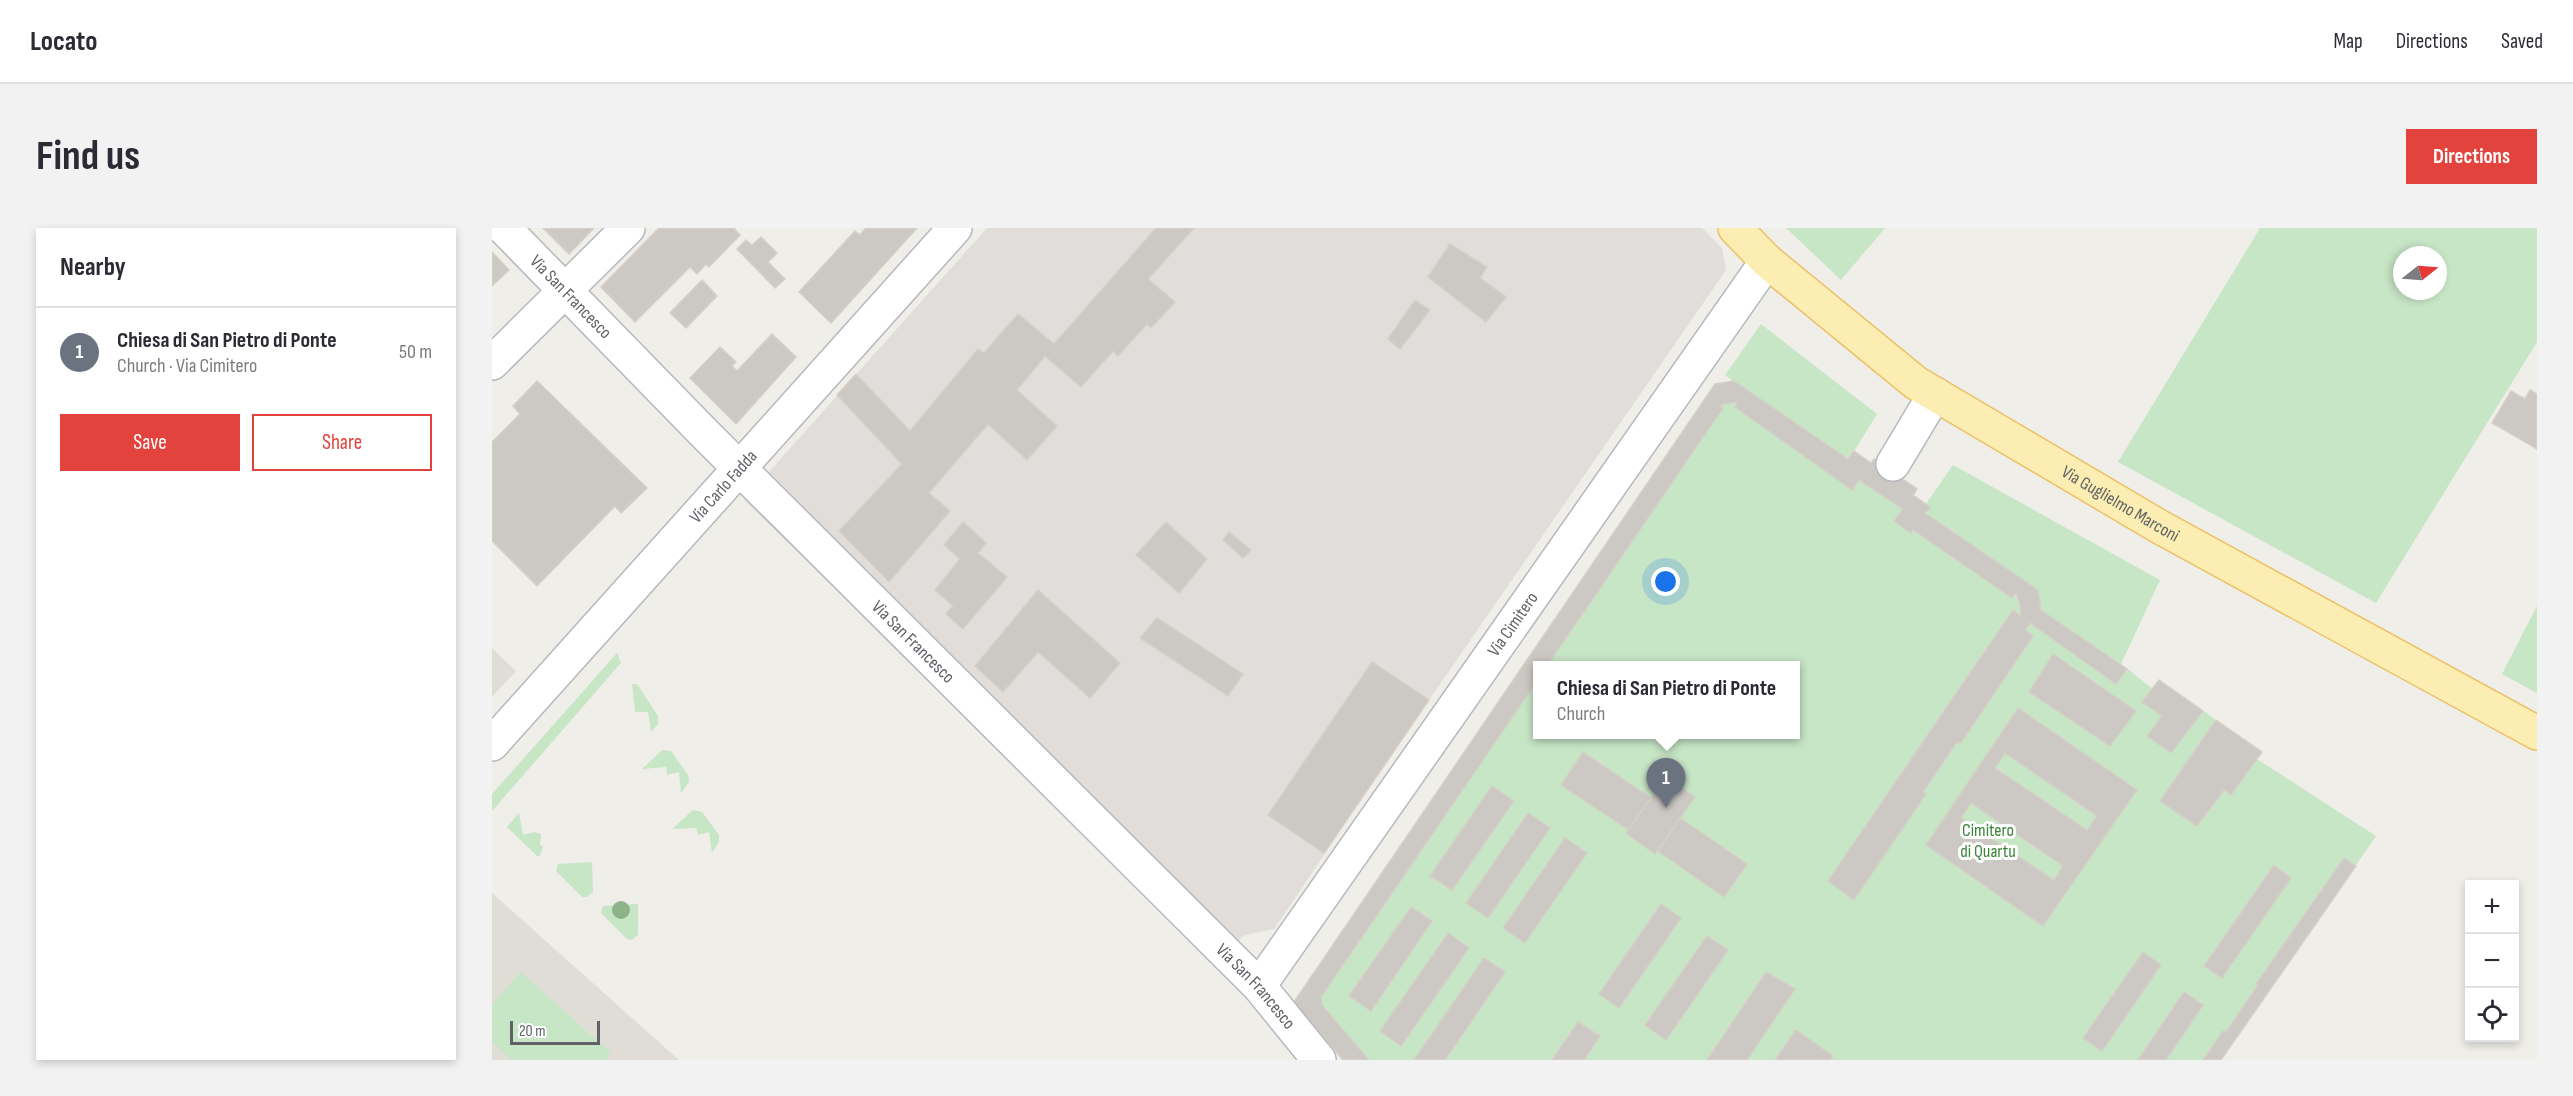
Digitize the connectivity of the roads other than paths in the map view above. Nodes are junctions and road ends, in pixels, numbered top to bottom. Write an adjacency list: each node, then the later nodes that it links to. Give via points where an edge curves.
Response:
1 (504, 228): 6 (street, Via San Francesco)
2 (628, 228): 6 (street)
3 (955, 228): 10 (street, Via Carlo Fadda)
4 (1735, 228): 5 (main road, Via Guglielmo Marconi)
5 (1767, 261): 8 (main road, Via Guglielmo Marconi, via 1916,384); 13 (street, Via Cimitero)
6 (564, 292): 7 (street); 10 (street, Via San Francesco)
7 (492, 363)
8 (1935, 394): 9 (street); 11 (main road, Via Guglielmo Marconi, via 2160,527)
9 (1893, 464)
10 (740, 469): 12 (street, Via Carlo Fadda); 13 (street, Via San Francesco)
11 (2537, 733)
12 (492, 744)
13 (1259, 986): 14 (street, Via San Francesco)
14 (1319, 1060)

